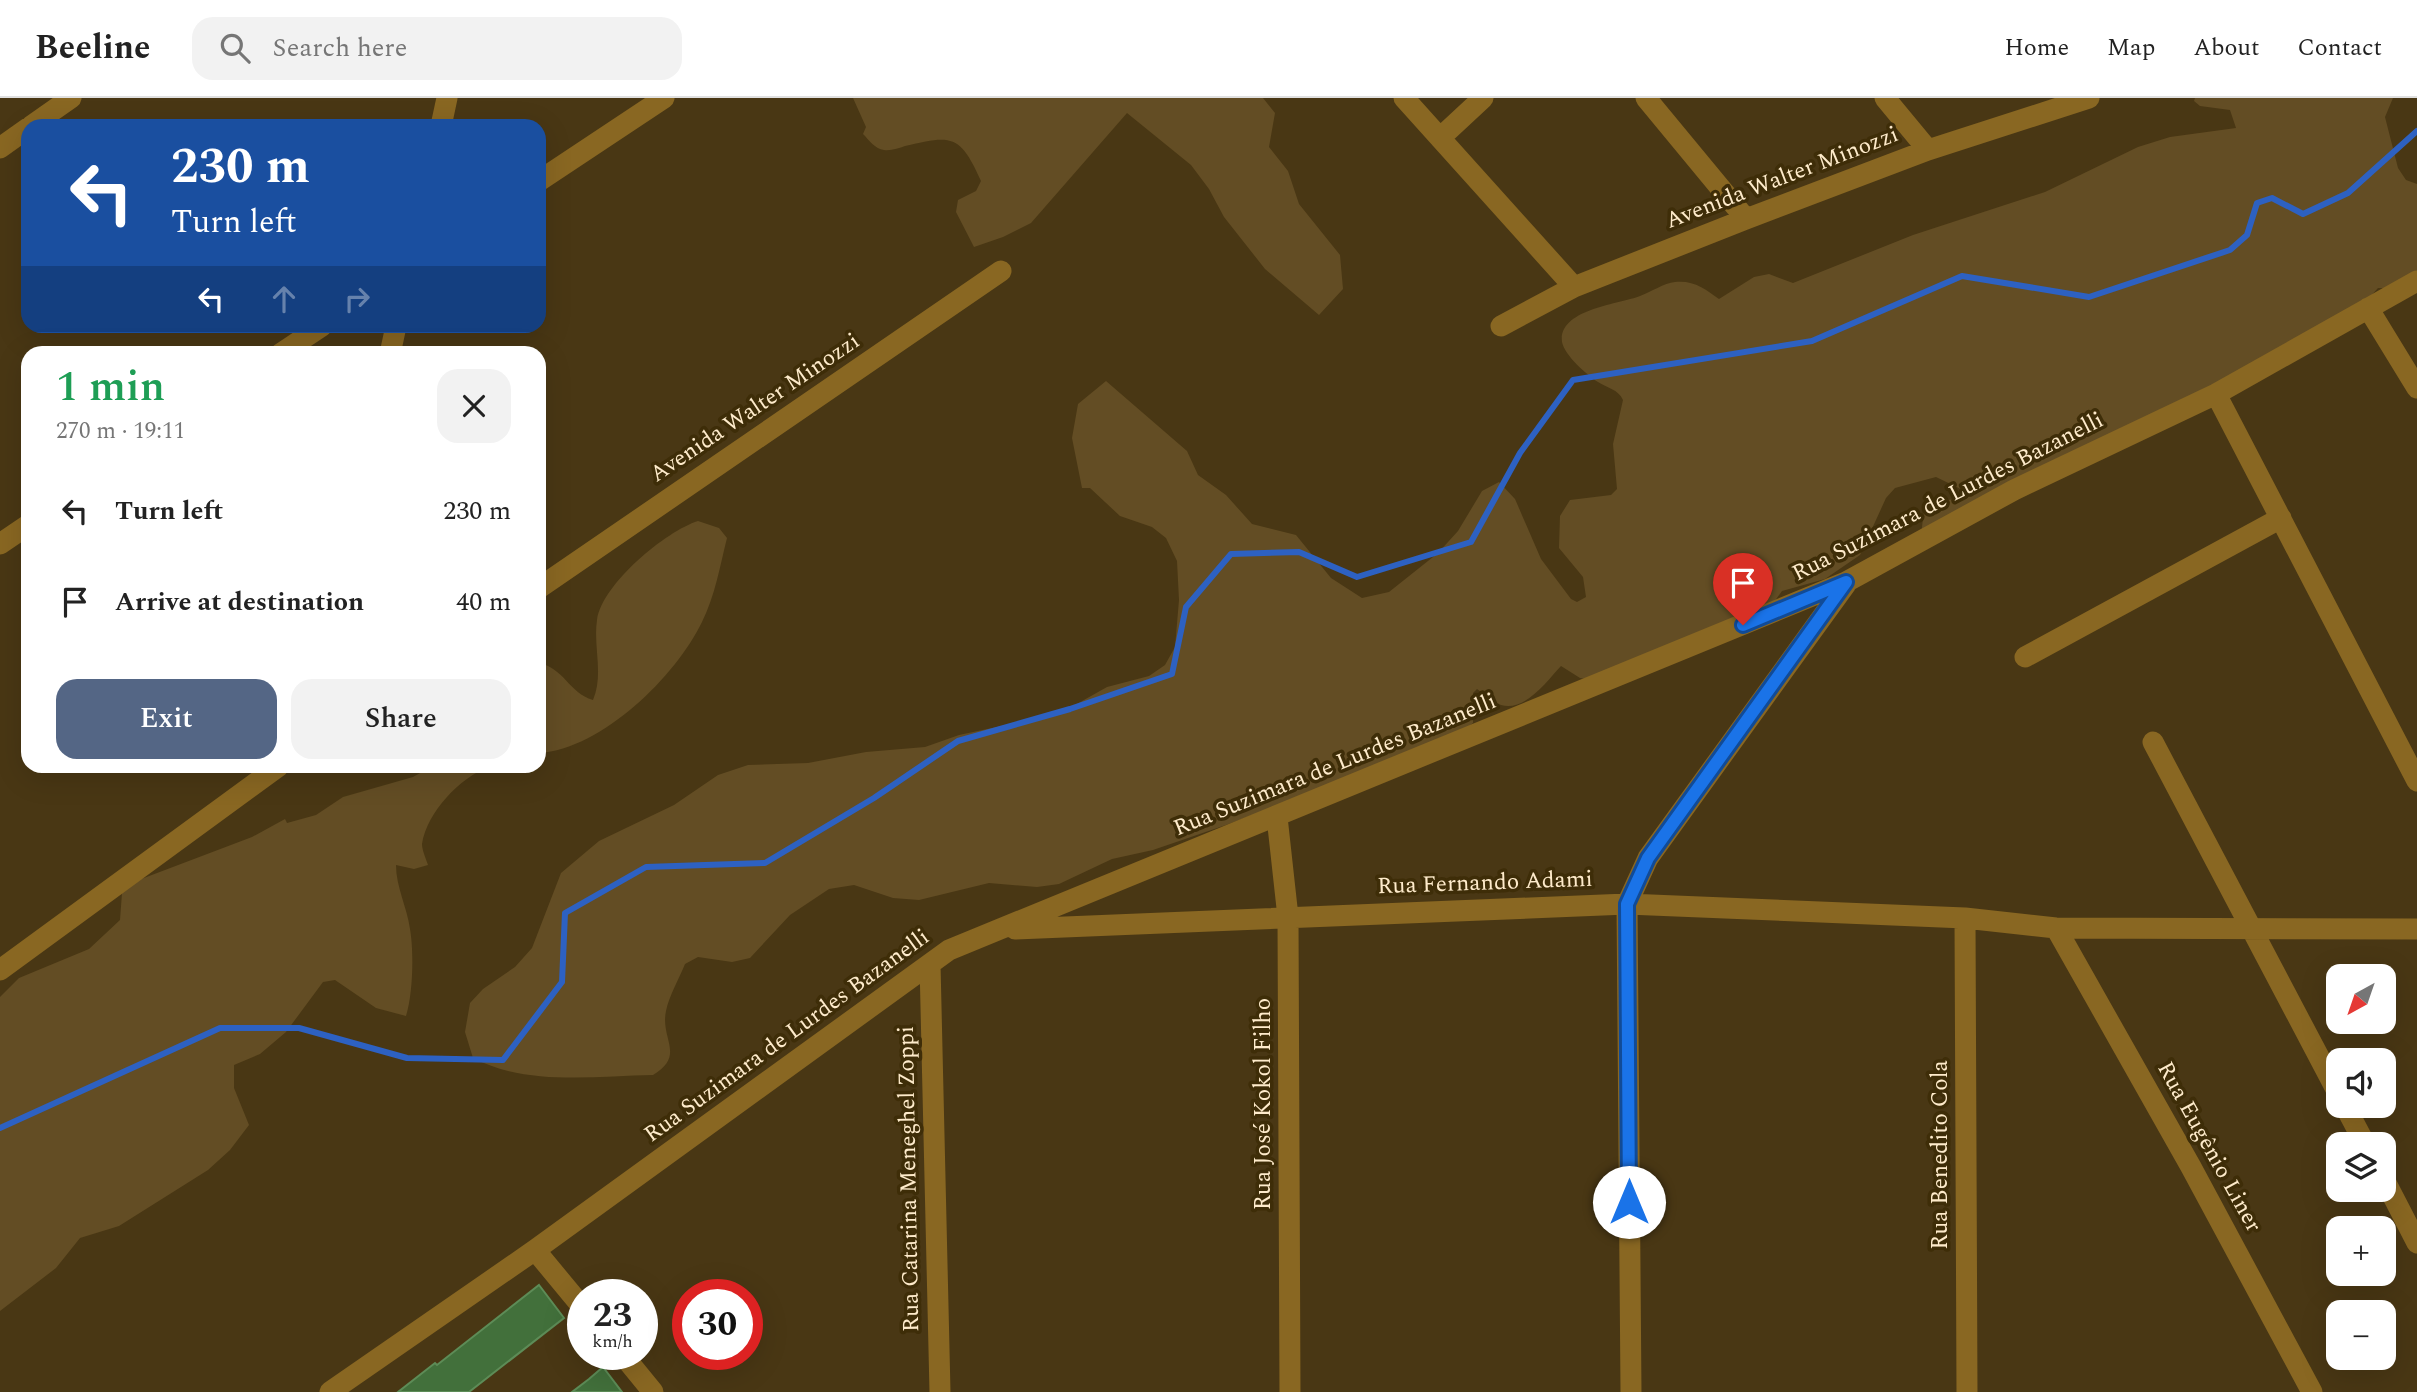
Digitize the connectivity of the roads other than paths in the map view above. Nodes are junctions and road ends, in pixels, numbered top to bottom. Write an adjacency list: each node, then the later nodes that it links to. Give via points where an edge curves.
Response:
1 (71, 98): 9 (street)
2 (447, 98): 10 (street)
3 (664, 98): 15 (street)
4 (1404, 98): 12 (street)
5 (1483, 98): 12 (street)
6 (1646, 98): 16 (street)
7 (1885, 98): 14 (street)
8 (2090, 98): 14 (street, Avenida Walter Minozzi)
9 (41, 119)
10 (442, 119)
11 (21, 133): 13 (street)
12 (1440, 138): 19 (street)
13 (0, 148)
14 (1928, 150): 16 (street, Avenida Walter Minozzi)
15 (546, 176)
16 (1746, 219): 19 (street, Avenida Walter Minozzi)
17 (1001, 271): 30 (street, Avenida Walter Minozzi)
18 (2417, 281): 20 (street, Rua Suzimara de Lurdes Bazanelli)
19 (1574, 286): 21 (street, Avenida Walter Minozzi)
20 (2368, 308): 24 (street); 25 (street, Rua Suzimara de Lurdes Bazanelli)
21 (1501, 326)
22 (312, 333): 23 (street)
23 (292, 346)
24 (2417, 388)
25 (2216, 394): 26 (street); 29 (street, Rua Suzimara de Lurdes Bazanelli, via 2014,490)
26 (2281, 518): 31 (street); 34 (street)
27 (21, 529): 28 (street)
28 (0, 544)
29 (1846, 582): 35 (street, Rua Suzimara de Lurdes Bazanelli); 36 (street, via 1648,858)
30 (546, 583)
31 (2025, 657)
32 (2153, 742): 40 (street)
33 (269, 773): 44 (street)
34 (2417, 781)
35 (1277, 817): 37 (street, Rua José Kokol Filho); 42 (street, Rua Suzimara de Lurdes Bazanelli)
36 (1627, 904): 37 (street, Rua Fernando Adami); 38 (street, Rua Fernando Adami); 55 (street)
37 (1288, 917): 42 (street, Rua Fernando Adami); 54 (street, Rua José Kokol Filho)
38 (1965, 918): 39 (street, Rua Fernando Adami); 56 (street, Rua Benedito Cola)
39 (2056, 928): 40 (street, Rua Fernando Adami); 57 (street, Rua Eugênio Liner, via 2192,1167)
40 (2252, 929): 41 (street, Rua Fernando Adami); 45 (street)
41 (2417, 929)
42 (999, 930): 43 (street, Rua Suzimara de Lurdes Bazanelli, via 949,950)
43 (930, 964): 48 (street, Rua Suzimara de Lurdes Bazanelli); 53 (street, Rua Catarina Meneghel Zoppi)
44 (0, 970)
45 (2326, 1070)
46 (2396, 1202): 47 (street)
47 (2417, 1243)
48 (535, 1250): 49 (street); 51 (street, Rua Suzimara de Lurdes Bazanelli)
49 (567, 1289)
50 (635, 1370): 52 (street)
51 (330, 1392)
52 (653, 1392)
53 (940, 1392)
54 (1290, 1392)
55 (1631, 1392)
56 (1967, 1392)
57 (2312, 1392)

